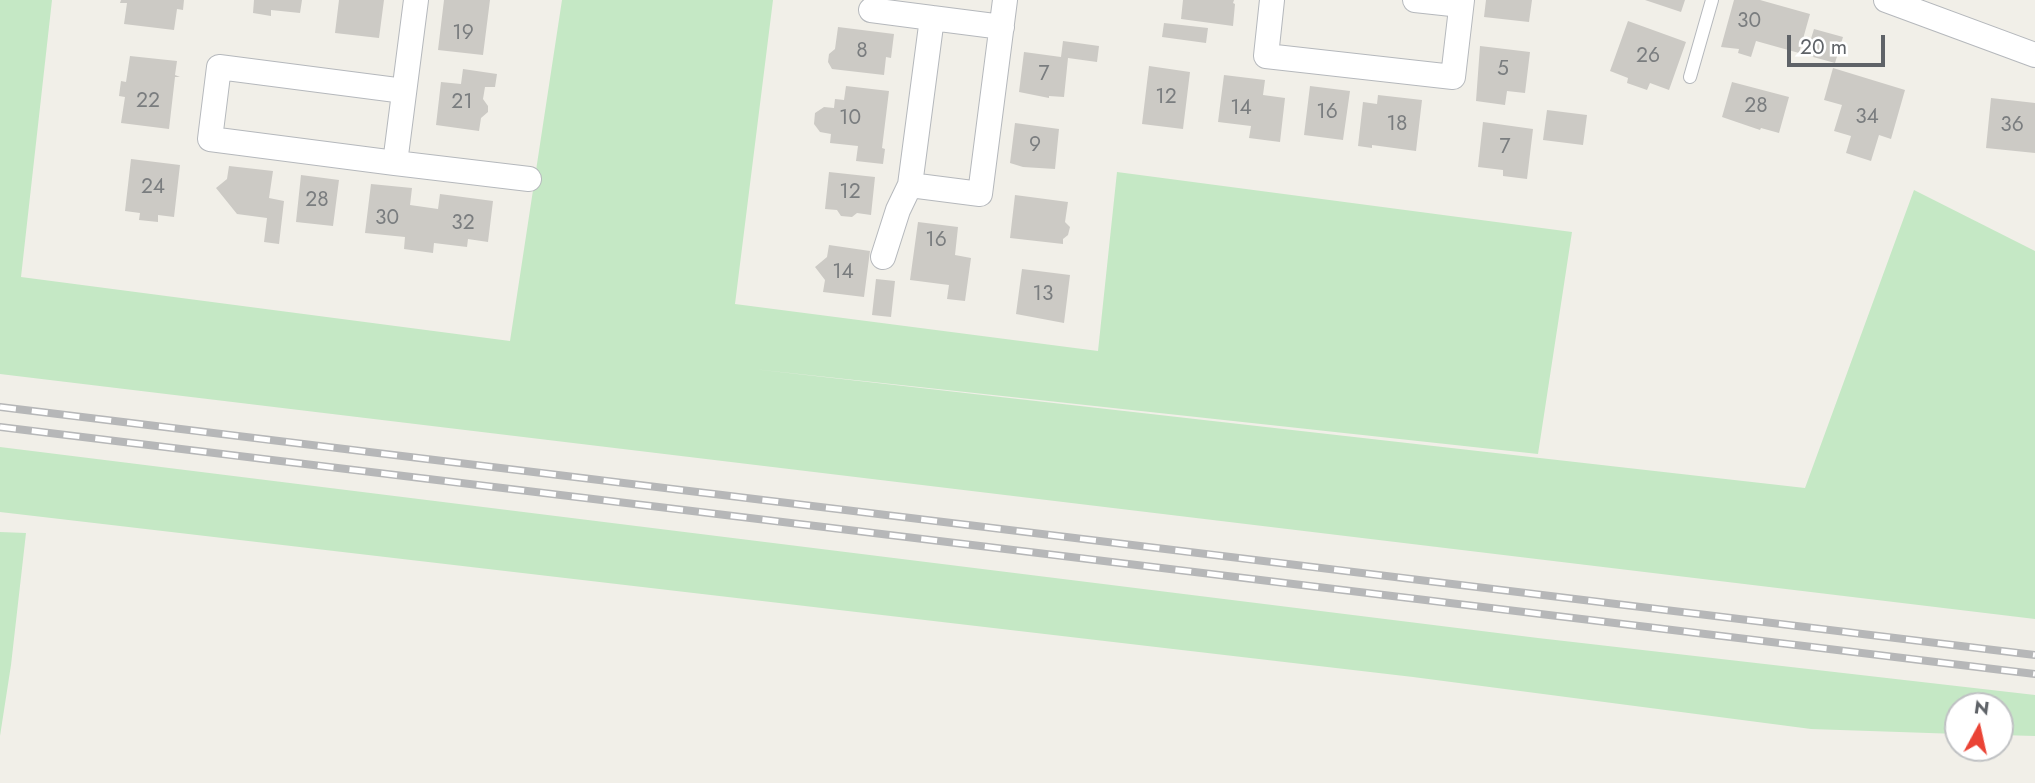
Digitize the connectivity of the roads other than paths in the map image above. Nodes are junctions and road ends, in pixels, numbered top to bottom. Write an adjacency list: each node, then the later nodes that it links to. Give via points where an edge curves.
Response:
1 (416, 0): 13 (street)
2 (1005, 0): 10 (street)
3 (1272, 0): 7 (street, via 1266,57 1453,77)
4 (1415, 0): 7 (street)
5 (1712, 0): 12 (lane)
6 (1886, 0): 11 (street)
7 (1462, 3)
8 (871, 10): 9 (street)
9 (932, 18): 10 (street); 16 (street)
10 (1002, 27): 16 (street, via 980,194)
11 (2035, 55)
12 (1690, 77)
13 (404, 91): 14 (street); 14 (street, via 219,67 210,139)
14 (395, 163): 15 (street)
15 (530, 179)
16 (910, 185): 17 (street)
17 (883, 257)

